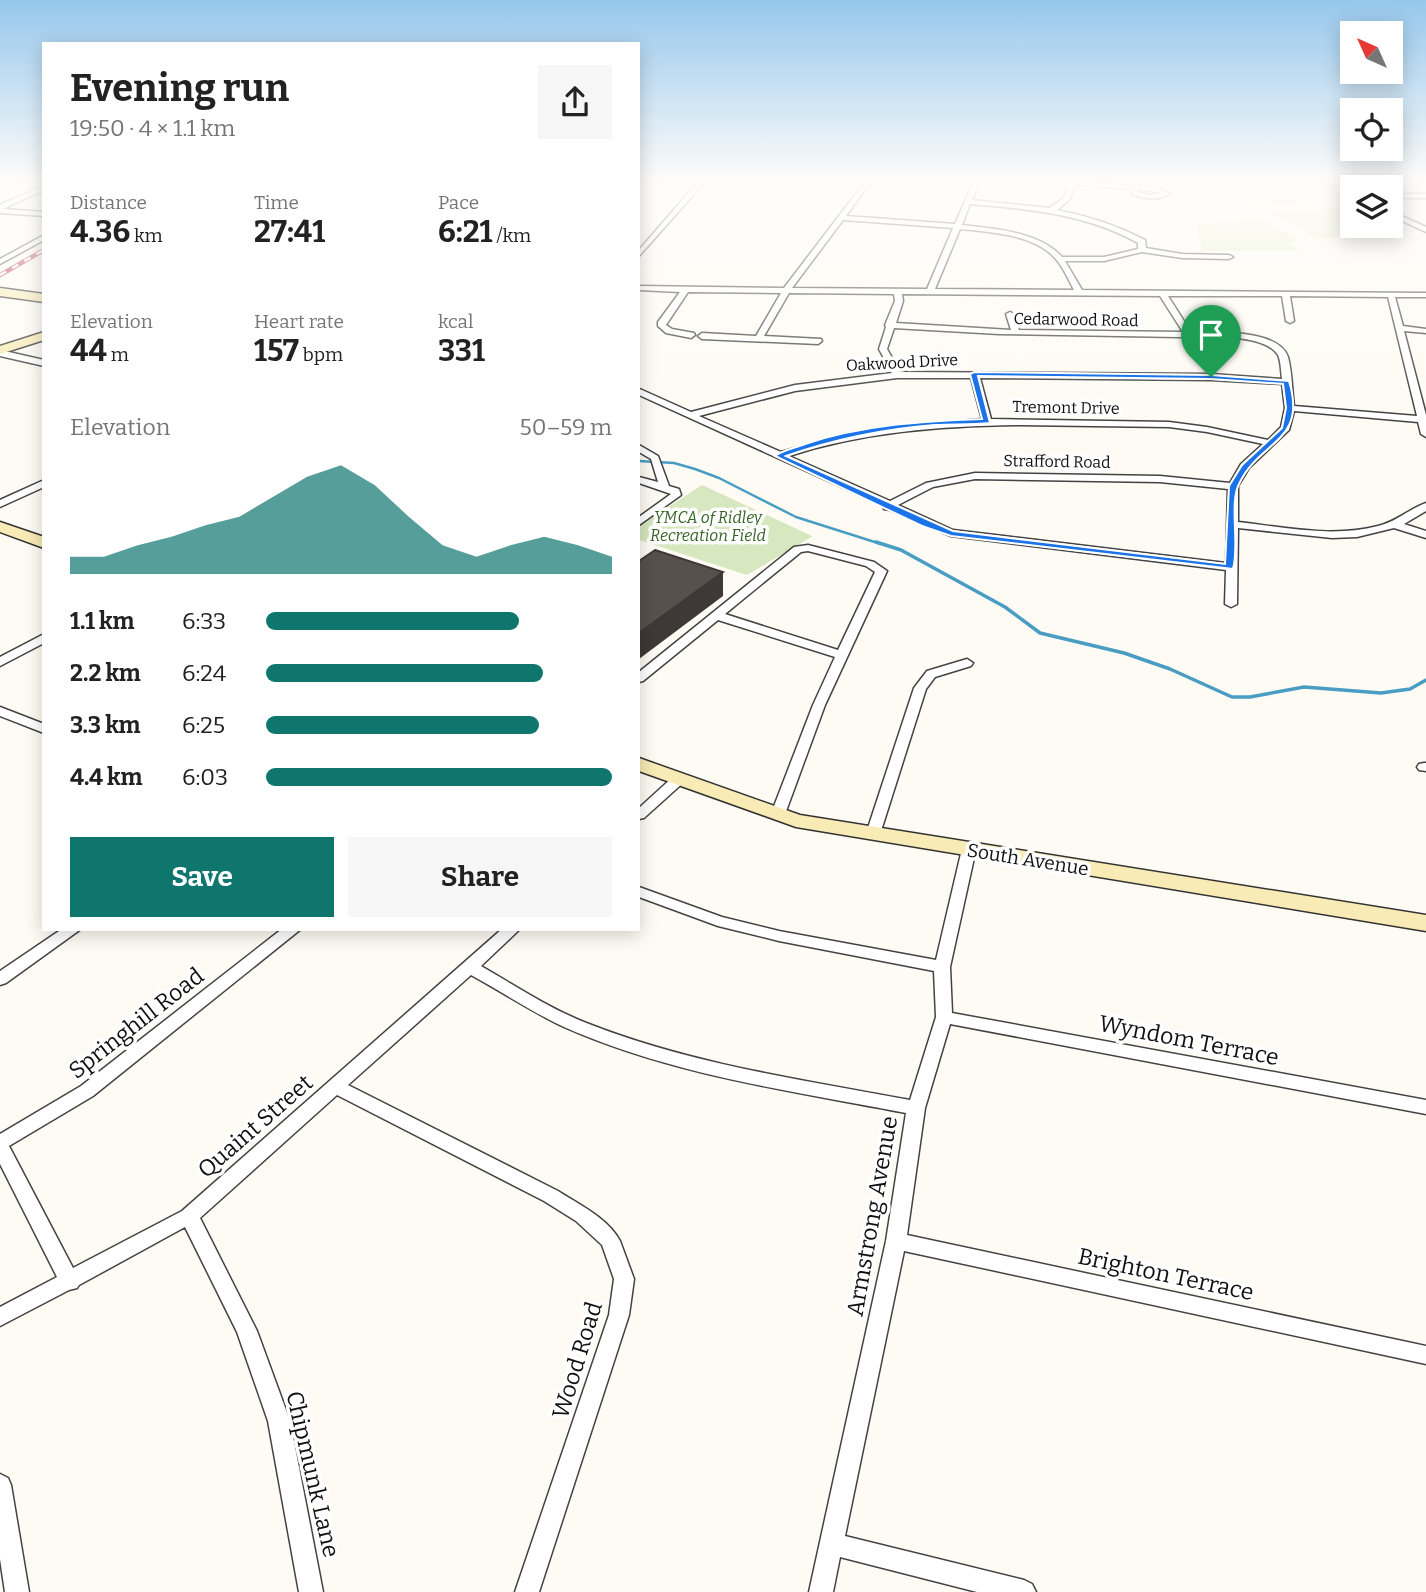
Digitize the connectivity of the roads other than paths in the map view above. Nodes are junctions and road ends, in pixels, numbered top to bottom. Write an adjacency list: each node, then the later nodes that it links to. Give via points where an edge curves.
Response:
1 (812, 257): 7 (street)
2 (945, 257): 9 (street)
3 (1111, 257): 4 (street)
4 (1060, 259): 10 (street)
5 (640, 288): 6 (street)
6 (686, 290): 7 (street); 23 (street, via 662,326)
7 (787, 290): 8 (street); 27 (street)
8 (898, 291): 9 (street); 19 (street, via 899,301)
9 (930, 291): 10 (street)
10 (1079, 291): 12 (street)
11 (0, 292): 16 (street)
12 (1163, 294): 13 (street); 24 (street)
13 (1286, 294): 14 (street); 18 (street)
14 (1391, 295): 15 (street); 20 (street)
15 (1426, 295)
16 (42, 298)
17 (1010, 314): 22 (street)
18 (1290, 321)
19 (889, 325): 22 (street, Cedarwood Road); 32 (street, via 883,349)
20 (1400, 328): 21 (street); 37 (street, via 1415,368)
21 (1426, 331)
22 (1016, 332): 24 (street, Cedarwood Road)
23 (691, 335)
24 (1189, 335): 33 (street, Cedarwood Road, via 1232,335 1275,347 1283,355)
25 (702, 336): 27 (street)
26 (42, 338): 29 (street)
27 (760, 338): 28 (street)
28 (818, 341)
29 (0, 352): 30 (street)
30 (42, 362)
31 (974, 374): 32 (street, Oakwood Drive); 33 (street, Oakwood Drive); 38 (street)
32 (897, 375): 36 (street, Oakwood Drive, via 795,388)
33 (1287, 382): 35 (street)
34 (640, 392): 36 (street)
35 (1290, 408): 37 (street); 40 (street, via 1286,428)
36 (691, 415): 42 (street)
37 (1424, 420): 39 (street)
38 (987, 421): 40 (street, Tremont Drive, via 1169,425); 42 (street, Tremont Drive, via 865,431)
39 (1426, 434)
40 (1270, 443): 46 (street, via 1245,466)
41 (640, 449): 45 (street, via 657,461)
42 (779, 456): 49 (street)
43 (640, 480): 45 (street)
44 (42, 485): 47 (street)
45 (664, 486): 50 (street, via 676,495)
46 (1233, 486): 49 (street, Strafford Road, via 1160,479 966,477 924,485); 51 (street)
47 (0, 504)
48 (1426, 506): 52 (street)
49 (888, 507): 56 (street, via 964,536)
50 (640, 521)
51 (1231, 524): 52 (street, via 1332,535); 56 (street)
52 (1394, 524): 54 (street)
53 (0, 527): 55 (street)
54 (1426, 535)
55 (42, 542)
56 (1230, 567): 57 (street)
57 (1231, 604)
58 (715, 615): 60 (street); 60 (street, via 798,549 870,564 881,571); 63 (street)
59 (42, 639): 61 (street)
60 (842, 655): 69 (street)
61 (0, 662)
62 (967, 663): 70 (street, via 931,674 920,688)
63 (640, 677)
64 (0, 710): 65 (street)
65 (42, 728)
66 (640, 764): 67 (street, South Avenue)
67 (679, 779): 68 (street); 69 (street, South Avenue)
68 (640, 814)
69 (778, 814): 70 (street, South Avenue)
70 (873, 834): 71 (street, South Avenue)
71 (969, 849): 73 (street, South Avenue); 78 (street, Armstrong Avenue)
72 (640, 892): 78 (street, via 718,921)
73 (1426, 923)
74 (70, 931): 79 (street)
75 (290, 931): 84 (street, Springhill Road, via 87,1091)
76 (510, 931): 77 (street, Quaint Street)
77 (470, 967): 81 (street, Quaint Street); 83 (street, via 580,1027 645,1051)
78 (942, 967): 80 (street, Armstrong Avenue)
79 (0, 979)
80 (944, 1017): 82 (street, Wyndom Terrace); 83 (street, Armstrong Avenue)
81 (337, 1087): 85 (street, Quaint Street); 94 (street, Wood Road, via 551,1196 583,1216 610,1241 624,1279 619,1315)
82 (1426, 1107)
83 (916, 1108): 86 (street, Armstrong Avenue)
84 (0, 1145): 87 (street)
85 (189, 1216): 87 (street, Quaint Street); 93 (street, Chipmunk Lane, via 247,1331 279,1421)
86 (896, 1241): 89 (street, Brighton Terrace); 91 (street, Armstrong Avenue)
87 (70, 1282): 88 (street, Quaint Street)
88 (0, 1317)
89 (1426, 1354)
90 (0, 1485): 92 (street)
91 (833, 1544): 95 (street, Armstrong Avenue); 96 (street)
92 (17, 1592)
93 (311, 1592)
94 (527, 1592)
95 (821, 1592)
96 (1024, 1592)

